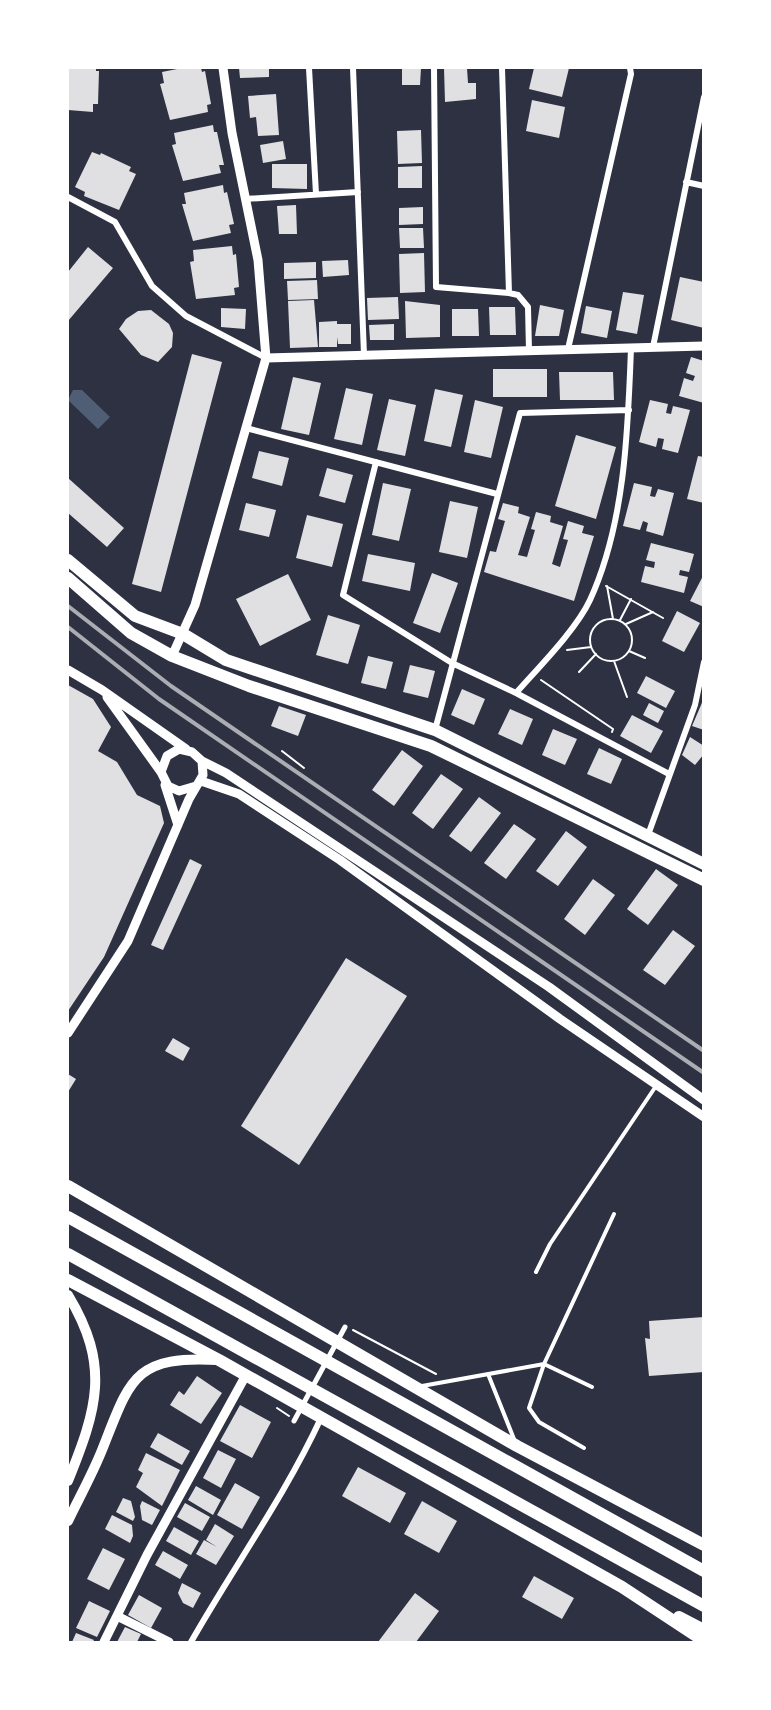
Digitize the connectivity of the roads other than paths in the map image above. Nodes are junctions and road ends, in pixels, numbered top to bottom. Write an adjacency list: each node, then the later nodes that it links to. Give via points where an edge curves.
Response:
1 (223, 68): 13 (street)
2 (309, 68): 11 (street)
3 (353, 68): 10 (street)
4 (434, 68): 14 (street, via 436,287)
5 (502, 68): 14 (street)
6 (630, 68): 18 (street)
7 (704, 97): 8 (street)
8 (686, 182): 9 (street); 16 (street)
9 (704, 186)
10 (358, 192): 11 (street); 20 (street)
11 (316, 194): 13 (street)
12 (68, 197): 21 (street, via 115,222 152,286 186,316)
13 (245, 199): 21 (street, via 258,260)
14 (509, 293): 19 (street, via 518,294 528,307)
15 (704, 346): 16 (street)
16 (653, 347): 17 (street)
17 (631, 348): 18 (street); 22 (street)
18 (568, 349): 19 (street)
19 (528, 351): 20 (street)
20 (364, 355): 21 (street)
21 (266, 358): 23 (street)
22 (629, 410): 25 (street, via 520,413); 34 (street, via 621,496 590,601)
23 (246, 428): 24 (street); 28 (street)
24 (376, 462): 25 (street); 31 (street, via 343,595)
25 (497, 494): 31 (street)
26 (68, 560): 28 (main road, via 135,616)
27 (68, 578): 29 (main road, via 131,633)
28 (183, 634): 29 (street); 35 (main road, via 226,660)
29 (172, 656): 44 (main road, via 249,686 431,746)
30 (704, 662): 38 (street, via 695,705)
31 (452, 663): 34 (street); 35 (street)
32 (68, 670): 33 (street)
33 (102, 690): 36 (street); 39 (street)
34 (516, 693): 38 (street)
35 (435, 730): 42 (main road)
36 (186, 749): 37 (street); 39 (street, via 167,756)
37 (201, 762): 40 (street, via 203,775); 47 (street, via 226,773 549,987)
38 (669, 774): 42 (street)
39 (162, 776): 40 (street, via 179,791); 41 (street)
40 (198, 784): 41 (street); 46 (street, via 239,794 340,860)
41 (178, 825): 45 (street, via 128,941)
42 (648, 835): 43 (main road)
43 (704, 864)
44 (704, 880)
45 (68, 1033)
46 (657, 1085): 49 (street); 54 (lane)
47 (703, 1097): 48 (street)
48 (704, 1112)
49 (704, 1117)
50 (68, 1186): 62 (main road)
51 (614, 1214): 59 (lane)
52 (68, 1217): 71 (main road)
53 (68, 1254): 73 (main road)
54 (536, 1272)
55 (68, 1280): 58 (main road)
56 (68, 1295): 68 (main road, via 86,1334 97,1384 89,1426)
57 (345, 1327): 65 (street)
58 (219, 1360): 61 (main road); 69 (main road, via 169,1360 133,1382)
59 (544, 1364): 60 (lane); 63 (lane); 67 (lane, via 530,1402 532,1415)
60 (488, 1374): 62 (lane); 66 (lane)
61 (246, 1376): 64 (main road); 74 (street)
62 (414, 1388): 66 (main road)
63 (592, 1388)
64 (321, 1418): 72 (main road); 79 (street, via 285,1486)
65 (294, 1420)
66 (516, 1446): 70 (main road)
67 (584, 1448)
68 (68, 1481)
69 (68, 1521)
70 (704, 1545)
71 (704, 1571)
72 (622, 1587): 75 (main road); 76 (main road)
73 (704, 1606)
74 (117, 1616): 77 (street); 78 (street)
75 (704, 1630)
76 (704, 1641)
77 (104, 1642)
78 (169, 1642)
79 (190, 1642)

